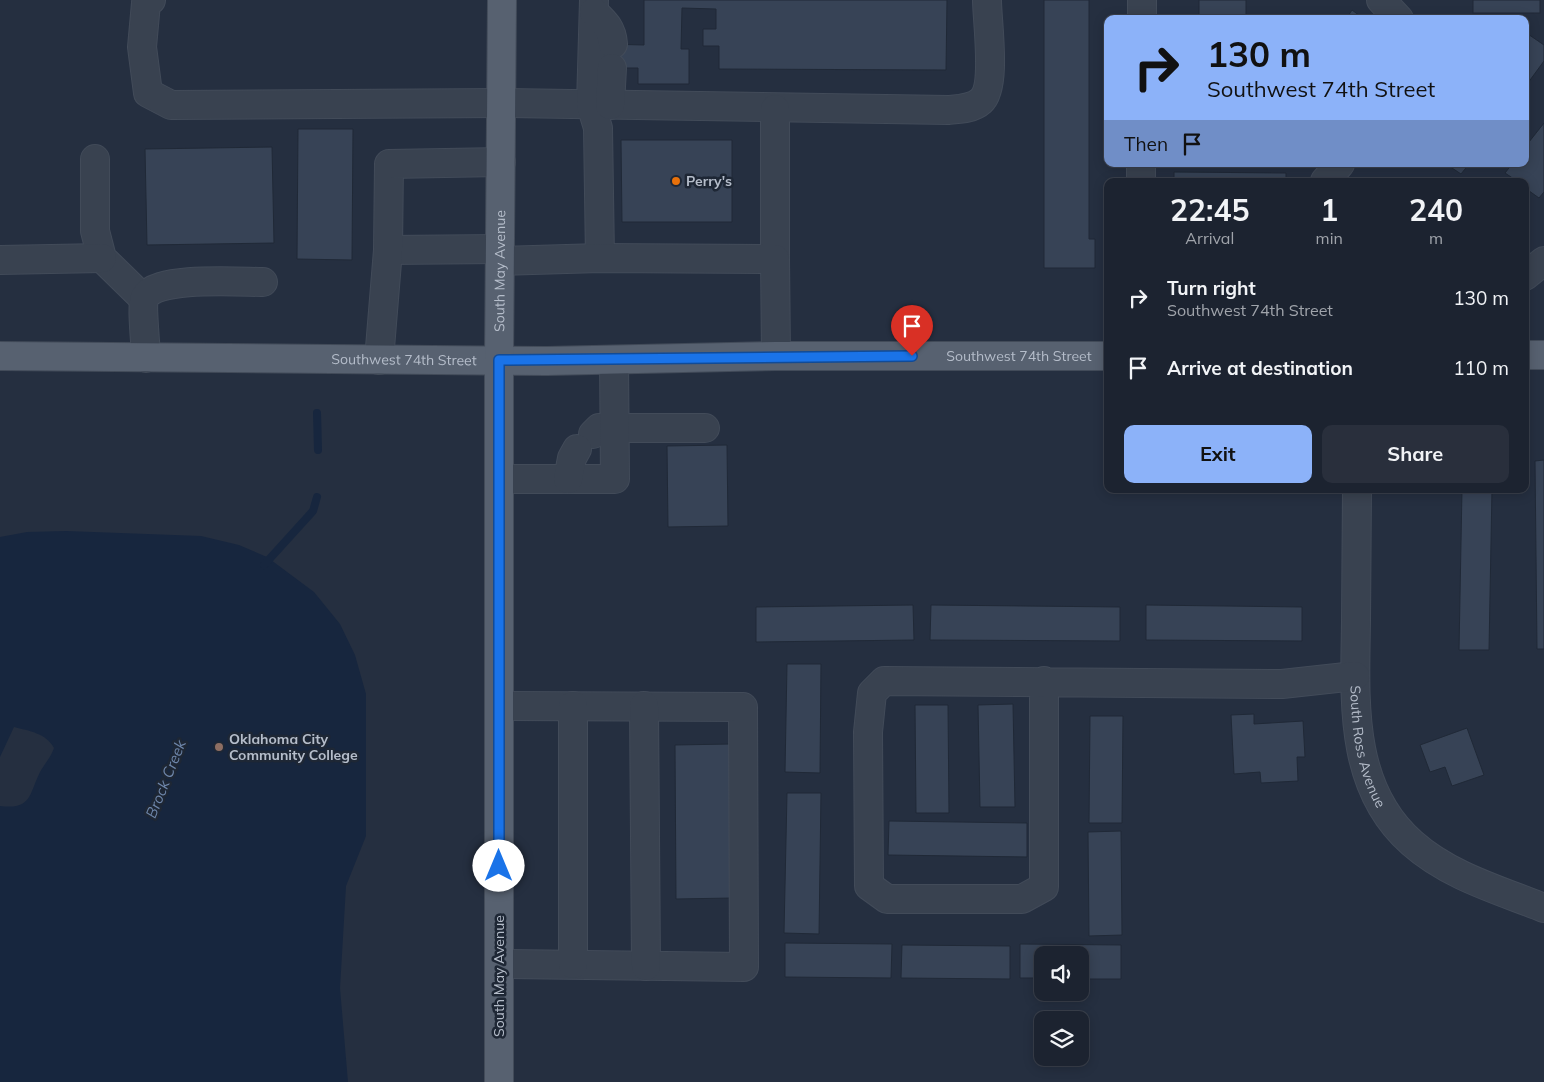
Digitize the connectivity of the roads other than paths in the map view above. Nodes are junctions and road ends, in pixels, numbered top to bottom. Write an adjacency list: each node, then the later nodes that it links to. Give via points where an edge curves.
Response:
1 (151, 0): 9 (street, via 146,3 142,47 148,93 171,105)
2 (502, 0): 9 (main road, South May Avenue)
3 (987, 0): 11 (street, via 990,82 982,100 967,109)
4 (1142, 0): 7 (street)
5 (1381, 0): 8 (street)
6 (594, 6): 10 (street); 10 (street, via 612,34 612,56)
7 (1142, 15)
8 (1395, 15)
9 (501, 103): 10 (street); 13 (main road, South May Avenue)
10 (600, 105): 11 (street); 19 (street)
11 (775, 109): 20 (street)
12 (95, 159): 18 (street, via 95,231)
13 (501, 162): 16 (street, via 389,164); 17 (main road, South May Avenue)
14 (1337, 167): 15 (street)
15 (1328, 178)
16 (388, 250): 17 (street); 32 (street)
17 (500, 255): 19 (street); 33 (main road, South May Avenue)
18 (102, 258): 21 (street); 25 (street)
19 (600, 258): 20 (street)
20 (775, 259): 29 (street)
21 (0, 260)
22 (1544, 262): 23 (street)
23 (1529, 273)
24 (263, 282): 25 (street, via 170,283 150,291)
25 (144, 299): 31 (street)
26 (1529, 355): 27 (main road)
27 (1544, 355)
28 (0, 356): 31 (main road, Southwest 74th Street)
29 (776, 356): 30 (main road, Southwest 74th Street); 34 (main road, Southwest 74th Street)
30 (1104, 356)
31 (146, 358): 32 (main road, Southwest 74th Street)
32 (379, 360): 33 (main road, Southwest 74th Street)
33 (499, 360): 34 (main road, Southwest 74th Street); 37 (main road, South May Avenue)
34 (614, 360): 36 (street)
35 (705, 428): 36 (street)
36 (594, 437): 38 (street, via 572,458); 38 (street, via 615,479)
37 (499, 479): 38 (street); 42 (main road, South May Avenue)
38 (568, 479)
39 (1357, 493): 40 (street, South Ross Avenue)
40 (1355, 676): 41 (street, via 1282,684); 45 (street, South Ross Avenue, via 1359,745 1375,793 1392,822 1411,843 1444,865)
41 (1044, 681): 41 (street, via 884,681 872,693 868,732 869,886 887,899 1022,899 1044,887)
42 (499, 706): 43 (street); 46 (main road, South May Avenue)
43 (573, 706): 44 (street); 47 (street)
44 (644, 706): 48 (street); 48 (street, via 743,706 744,967)
45 (1544, 908)
46 (499, 964): 47 (street); 49 (main road, South May Avenue)
47 (573, 964): 48 (street)
48 (646, 966)
49 (499, 1082)

